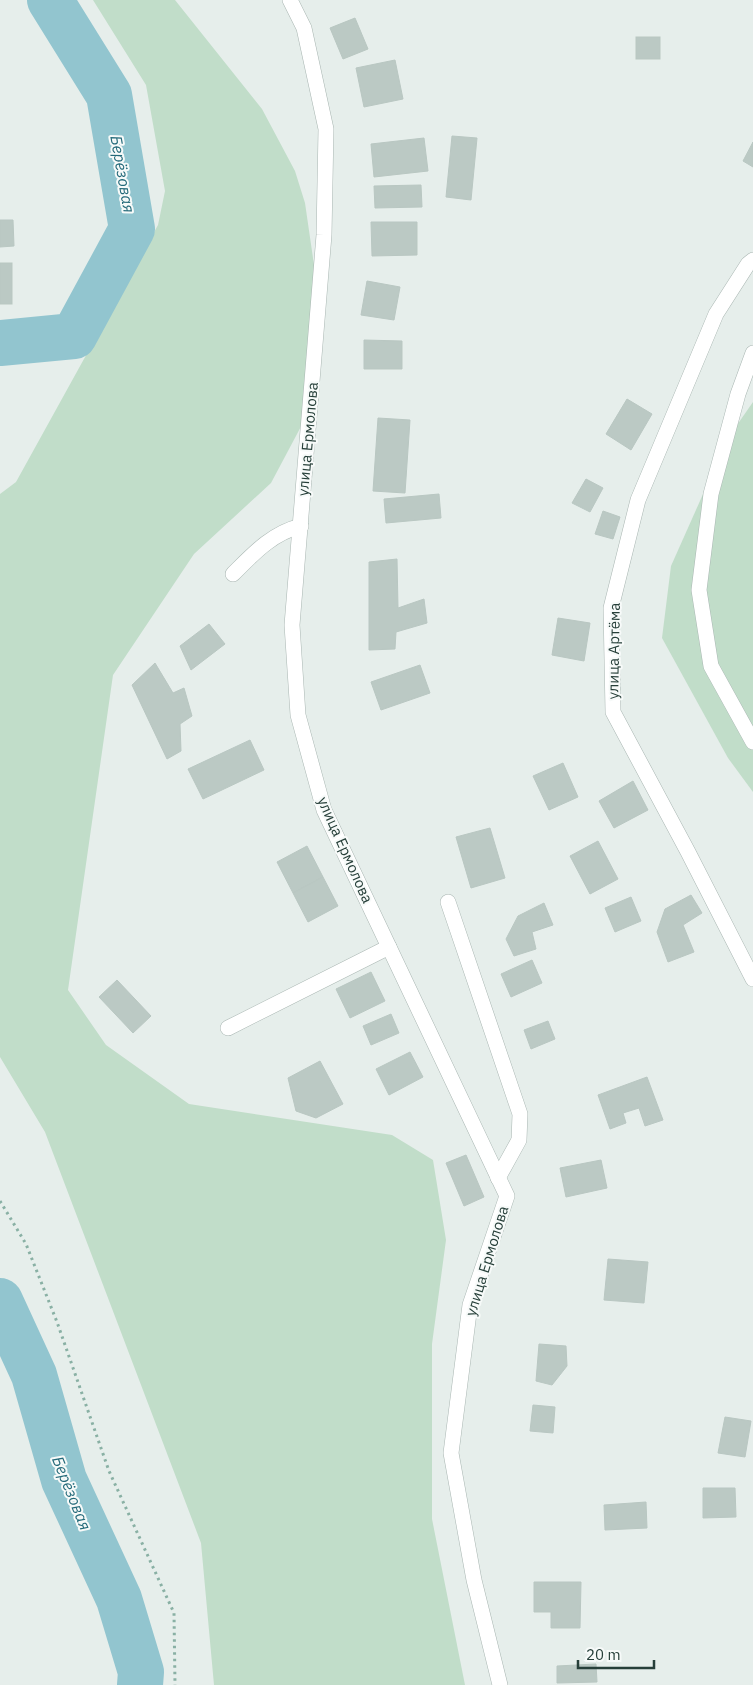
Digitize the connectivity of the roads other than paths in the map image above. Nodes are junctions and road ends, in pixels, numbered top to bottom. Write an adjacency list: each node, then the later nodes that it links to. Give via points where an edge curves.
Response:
1 (290, 0): 4 (street, улица Ермолова, via 304,28 326,129 324,234)
2 (753, 260): 9 (street, улица Артёма, via 716,314 638,500 611,608 613,712)
3 (753, 353): 6 (street, via 738,394 711,494 699,590 711,666)
4 (301, 526): 5 (street, via 288,529 265,543); 8 (street, улица Ермолова, via 292,624 298,715 324,810)
5 (233, 574)
6 (753, 742)
7 (448, 902): 11 (street, via 520,1114 519,1140)
8 (389, 947): 10 (street); 11 (street, улица Ермолова)
9 (753, 979)
10 (228, 1028)
11 (498, 1178): 12 (street, улица Ермолова, via 507,1196 470,1305 451,1453 474,1580)
12 (500, 1685)

